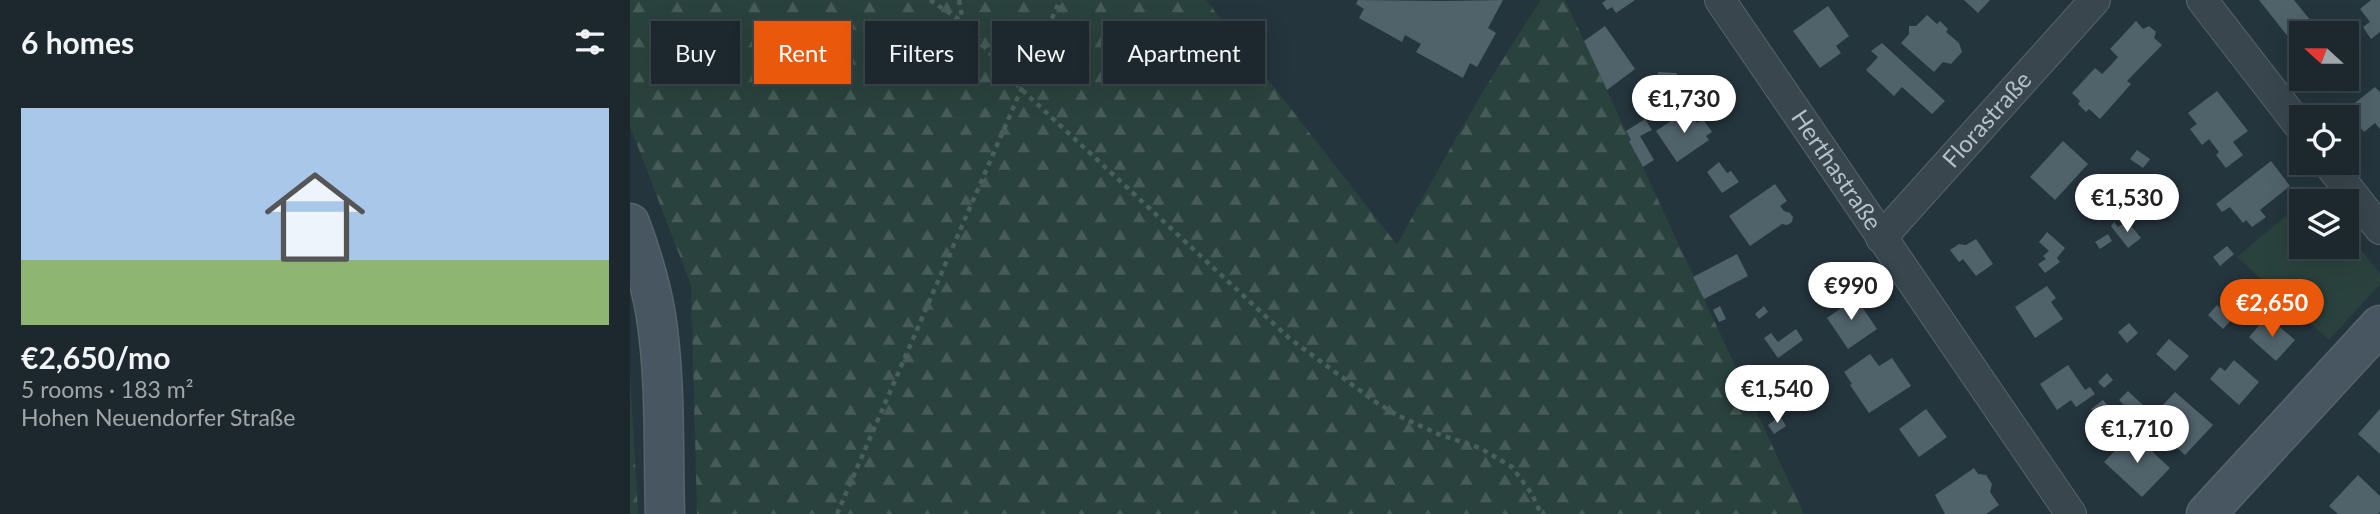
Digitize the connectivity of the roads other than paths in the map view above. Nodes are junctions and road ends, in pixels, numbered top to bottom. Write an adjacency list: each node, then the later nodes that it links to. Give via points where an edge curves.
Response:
1 (1720, 0): 8 (street, Herthastraße)
2 (2095, 0): 8 (street, Florastraße)
3 (2202, 0): 4 (street)
4 (2289, 112)
5 (2337, 175): 7 (street)
6 (630, 223): 10 (main road, via 656,315)
7 (2380, 229)
8 (1881, 238): 11 (street, Herthastraße)
9 (2380, 325): 12 (main road)
10 (665, 514)
11 (2071, 514)
12 (2206, 514)

